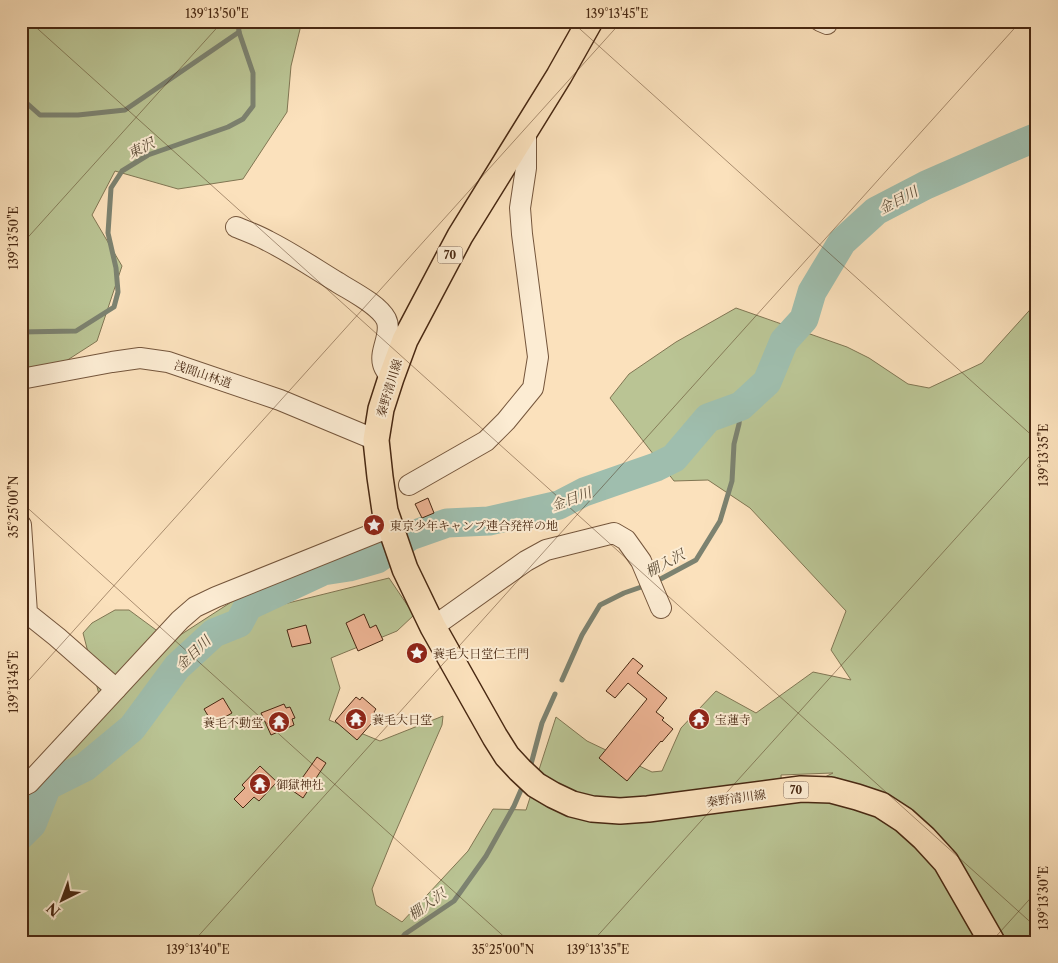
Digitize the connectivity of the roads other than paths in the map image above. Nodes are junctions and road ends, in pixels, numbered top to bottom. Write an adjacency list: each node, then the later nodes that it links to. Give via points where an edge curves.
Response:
1 (590, 21): 2 (main road, 秦野清川線 / 70)
2 (526, 129): 4 (main road, 秦野清川線 / 70, via 460,236 405,340); 7 (street, via 526,168 520,208 538,357 533,388 486,441)
3 (236, 227): 4 (street, via 291,254 375,307 387,322 382,359 383,367)
4 (391, 378): 6 (main road, 秦野清川線 / 70)
5 (21, 379): 6 (street, 浅間山林道, via 130,359 168,362 280,400)
6 (376, 440): 9 (main road, 秦野清川線 / 70, via 382,497)
7 (409, 485)
8 (21, 525): 12 (street, via 27,613)
9 (392, 532): 11 (main road, 秦野清川線 / 70); 12 (street, via 196,607)
10 (661, 608): 11 (street, via 641,561 626,540 614,533 546,550)
11 (432, 627): 14 (main road, 秦野清川線 / 70, via 507,756 553,795 592,809 620,811 801,789 831,790 857,797 904,820 924,838 946,862)
12 (116, 688): 13 (street, via 29,783)
13 (21, 787)
14 (992, 942)

